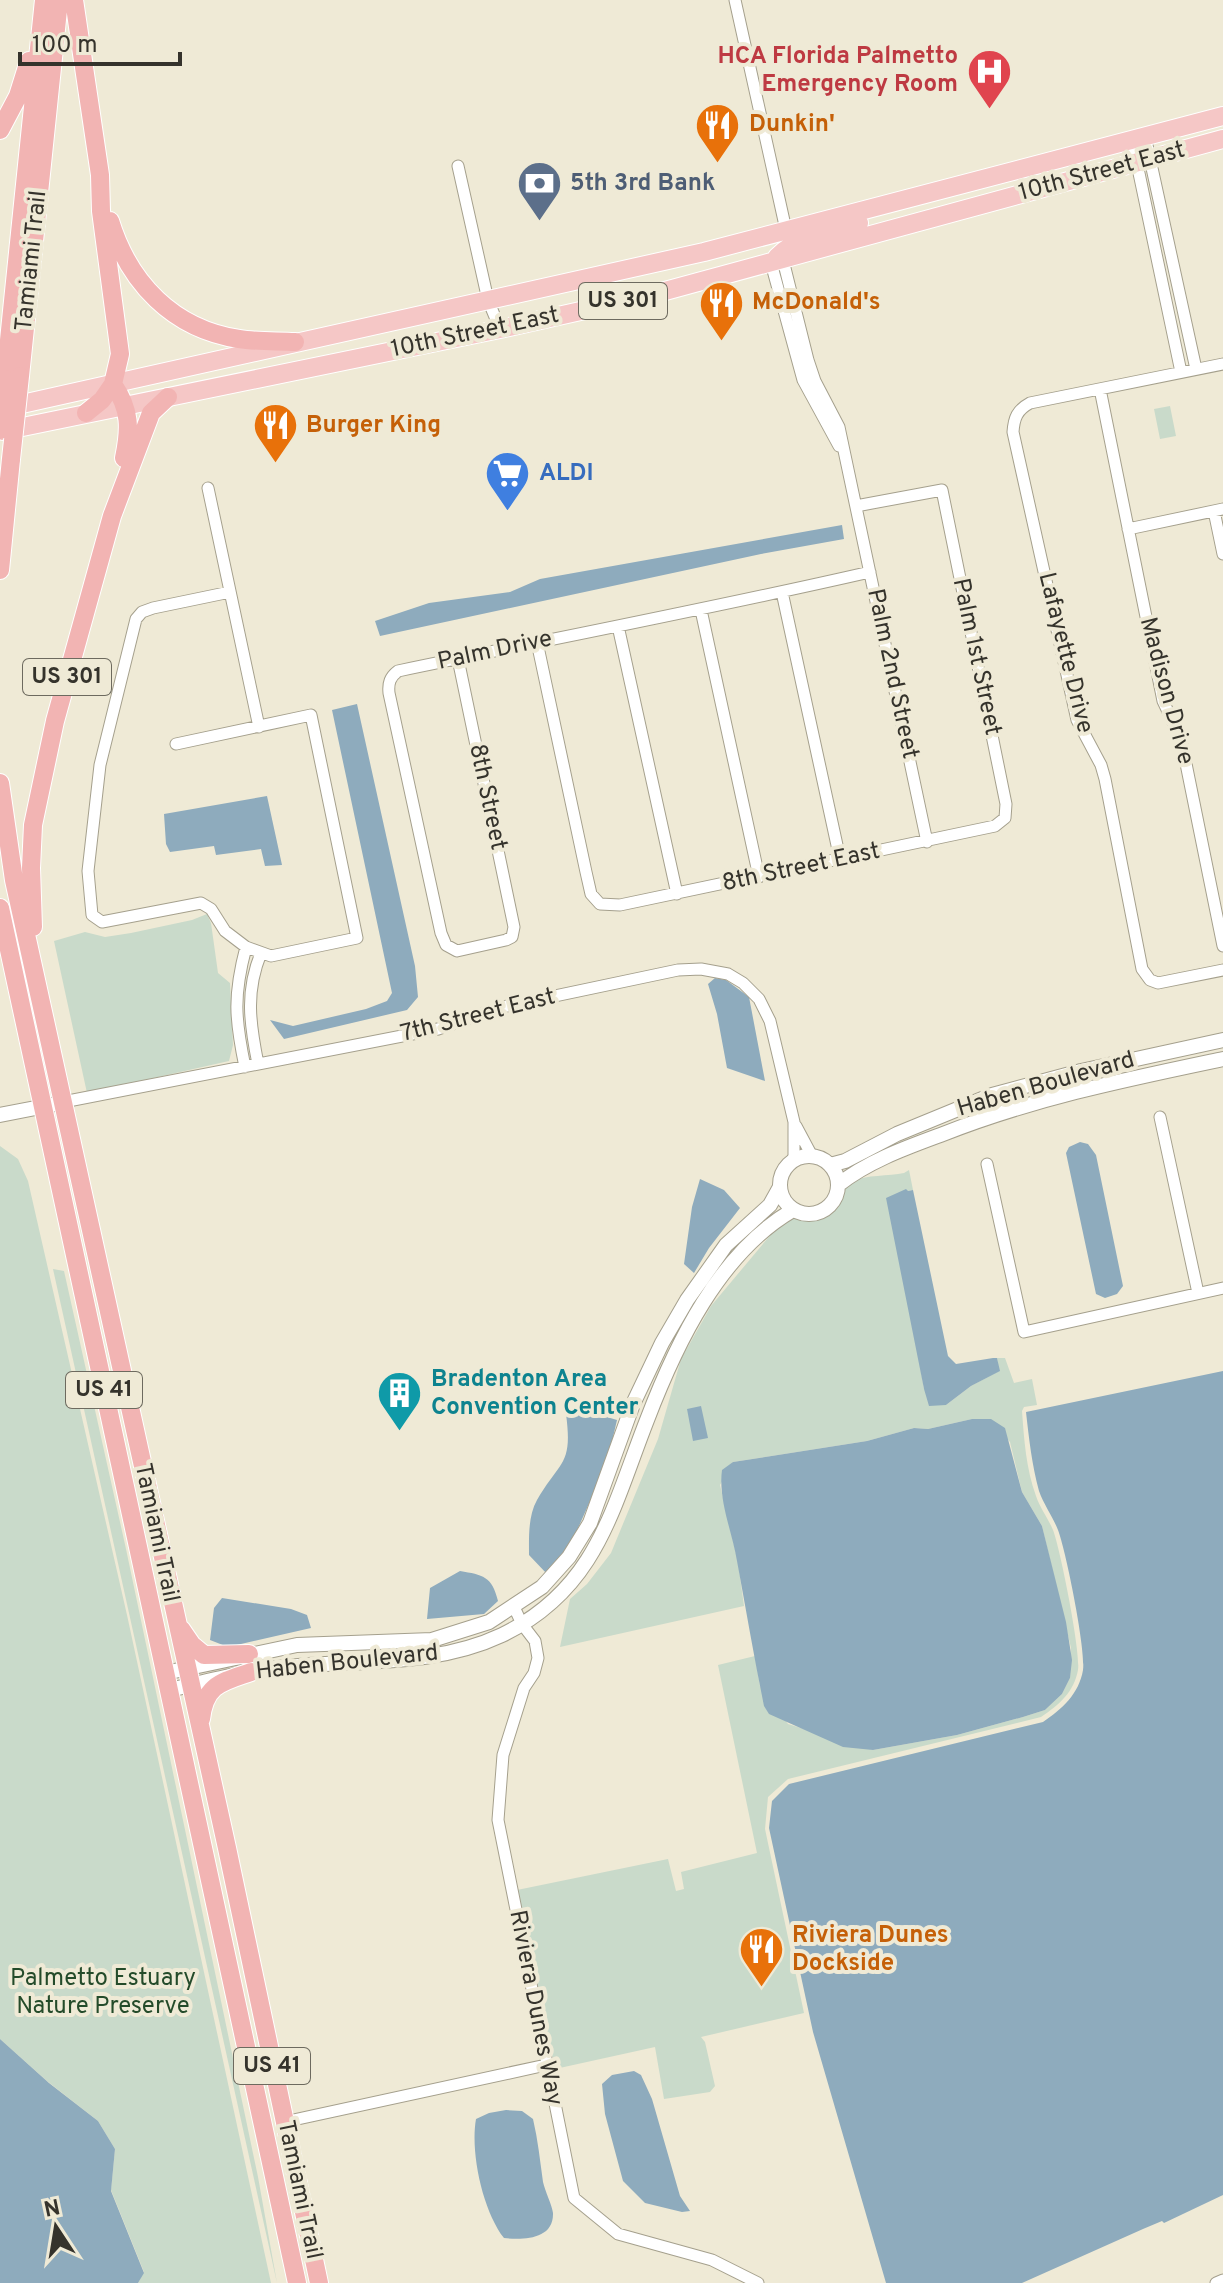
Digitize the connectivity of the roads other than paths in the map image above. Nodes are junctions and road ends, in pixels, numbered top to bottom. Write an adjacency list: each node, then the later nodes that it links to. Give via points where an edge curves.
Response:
1 (74, 0): 10 (highway)
2 (735, 0): 12 (street)
3 (49, 1): 5 (highway, via 18,96); 21 (highway, Tamiami Trail)
4 (1223, 116): 6 (main road, 10th Street East / US 301)
5 (0, 130)
6 (1138, 138): 8 (street); 11 (main road, 10th Street East / US 301)
7 (1223, 139): 8 (main road, 10th Street East / US 301)
8 (1143, 161): 13 (main road, 10th Street East / US 301); 19 (street); 20 (street)
9 (458, 166): 15 (street)
10 (100, 175): 17 (highway, via 120,250 136,278 164,308 214,333); 22 (highway, via 120,354)
11 (986, 178): 12 (main road, 10th Street East / US 301); 13 (main road, via 924,204 802,240 786,248)
12 (786, 230): 14 (main road, via 764,251); 15 (main road, 10th Street East / US 301)
13 (777, 262): 14 (main road, 10th Street East / US 301); 30 (street, Palm 2nd Street, via 803,380 848,465)
14 (685, 286): 16 (main road, 10th Street East / US 301)
15 (488, 300): 16 (street); 17 (main road, 10th Street East / US 301)
16 (500, 329): 24 (main road, 10th Street East / US 301)
17 (295, 342): 22 (main road, 10th Street East / US 301)
18 (1223, 364): 19 (street)
19 (1196, 369): 20 (street)
20 (1181, 372): 23 (street)
21 (13, 377): 28 (highway, Tamiami Trail, bridge); 35 (highway, Tamiami Trail, bridge)
22 (113, 384): 25 (highway); 26 (main road, 10th Street East / US 301); 27 (highway)
23 (1100, 389): 33 (street, Madison Drive); 57 (street, Lafayette Drive, via 1030,403 1016,415 1013,432 1077,720 1105,779 1142,969 1158,983)
24 (168, 397): 25 (main road, 10th Street East); 32 (highway, US 301, via 151,413)
25 (124, 405): 27 (main road, 10th Street East); 32 (highway, via 130,427)
26 (0, 408)
27 (86, 413): 28 (main road, 10th Street East)
28 (0, 431)
29 (208, 488): 37 (street)
30 (856, 506): 36 (street, Palm 2nd Street); 46 (street, Palm 1st Street, via 942,490 1006,804)
31 (1218, 510): 33 (street); 34 (street)
32 (112, 516): 58 (highway, US 301, via 55,721 33,825)
33 (1128, 529): 54 (street, Madison Drive, via 1163,701 1181,739)
34 (1223, 554)
35 (0, 570)
36 (870, 572): 38 (street, Palm Drive); 47 (street, Palm 2nd Street)
37 (230, 592): 43 (street); 55 (street, via 153,608 136,619 100,765 88,871 92,915 102,922 201,903)
38 (782, 592): 39 (street, Palm Drive); 48 (street)
39 (701, 610): 40 (street, Palm Drive); 49 (street)
40 (618, 626): 41 (street, Palm Drive); 50 (street)
41 (537, 642): 42 (street, Palm Drive); 50 (street, 8th Street East, via 591,894 600,904 620,905)
42 (458, 659): 53 (street, Palm Drive, via 398,671 389,686); 53 (street, 8th Street, via 514,927 512,937 457,951)
43 (259, 727): 44 (street); 56 (street, via 311,715 357,938 271,956)
44 (176, 744)
45 (0, 783): 58 (highway, Tamiami Trail / US 41)
46 (1001, 823): 47 (street, 8th Street East)
47 (927, 842): 48 (street, 8th Street East)
48 (840, 859): 49 (street, 8th Street East)
49 (759, 877): 50 (street, 8th Street East)
50 (677, 894)
51 (0, 908): 52 (highway, Tamiami Trail / US 41)
52 (2, 926): 68 (highway, Tamiami Trail / US 41)
53 (446, 945)
54 (1223, 946)
55 (246, 947): 56 (street); 59 (street)
56 (261, 953): 60 (street)
57 (1223, 970)
58 (35, 973): 67 (highway, Tamiami Trail / US 41)
59 (238, 978): 60 (street); 62 (street)
60 (251, 981): 61 (street)
61 (249, 1020): 62 (street); 65 (street)
62 (236, 1021): 66 (street)
63 (1223, 1040): 75 (street, Haben Boulevard, via 992,1095)
64 (1223, 1059): 76 (street, Haben Boulevard, via 1022,1105 923,1141)
65 (258, 1064): 66 (street, 7th Street East); 71 (street, 7th Street East, via 438,1029 498,1008 701,969 728,974 759,999 770,1021)
66 (245, 1067): 67 (street, 7th Street East)
67 (63, 1102): 68 (street); 84 (highway, Tamiami Trail / US 41)
68 (42, 1106): 69 (street); 88 (highway, Tamiami Trail / US 41)
69 (0, 1115)
70 (1160, 1117): 80 (street)
71 (794, 1122): 72 (street, 7th Street East); 73 (street, 7th Street East)
72 (812, 1156): 73 (street); 75 (street)
73 (794, 1160): 77 (street, via 783,1172)
74 (987, 1164): 80 (street, via 1024,1332)
75 (830, 1165): 76 (street)
76 (838, 1185): 78 (street, via 833,1202 819,1213)
77 (780, 1187): 78 (street); 81 (street, Haben Boulevard, via 770,1205 726,1245 702,1276)
78 (793, 1210): 82 (street, Haben Boulevard, via 746,1248 714,1289)
79 (1223, 1288): 80 (street)
80 (1198, 1293)
81 (633, 1404): 82 (street); 83 (street, Haben Boulevard, via 583,1535 552,1577)
82 (648, 1417): 85 (street, Haben Boulevard, via 612,1517 591,1557 557,1597)
83 (514, 1607): 85 (street); 86 (street, Haben Boulevard, via 489,1622 432,1640 325,1643)
84 (174, 1616): 86 (highway, via 204,1655); 87 (highway, Tamiami Trail / US 41)
85 (522, 1624): 86 (street, Haben Boulevard, via 483,1643 436,1656 299,1666); 90 (street, Riviera Dunes Way, via 535,1641 538,1658 503,1755 498,1820)
86 (250, 1663): 87 (street, Haben Boulevard); 89 (highway, via 207,1695)
87 (188, 1677): 88 (street, Haben Boulevard); 89 (highway, Tamiami Trail / US 41)
88 (167, 1682): 93 (highway, Tamiami Trail / US 41)
89 (200, 1730): 91 (highway, Tamiami Trail / US 41)
90 (546, 2065): 91 (street); 95 (street, Riviera Dunes Way, via 574,2198 618,2234 712,2260)
91 (284, 2122): 94 (highway, Tamiami Trail / US 41)
92 (1223, 2280): 96 (street)
93 (297, 2283)
94 (319, 2283)
95 (758, 2283)
96 (1216, 2283)

